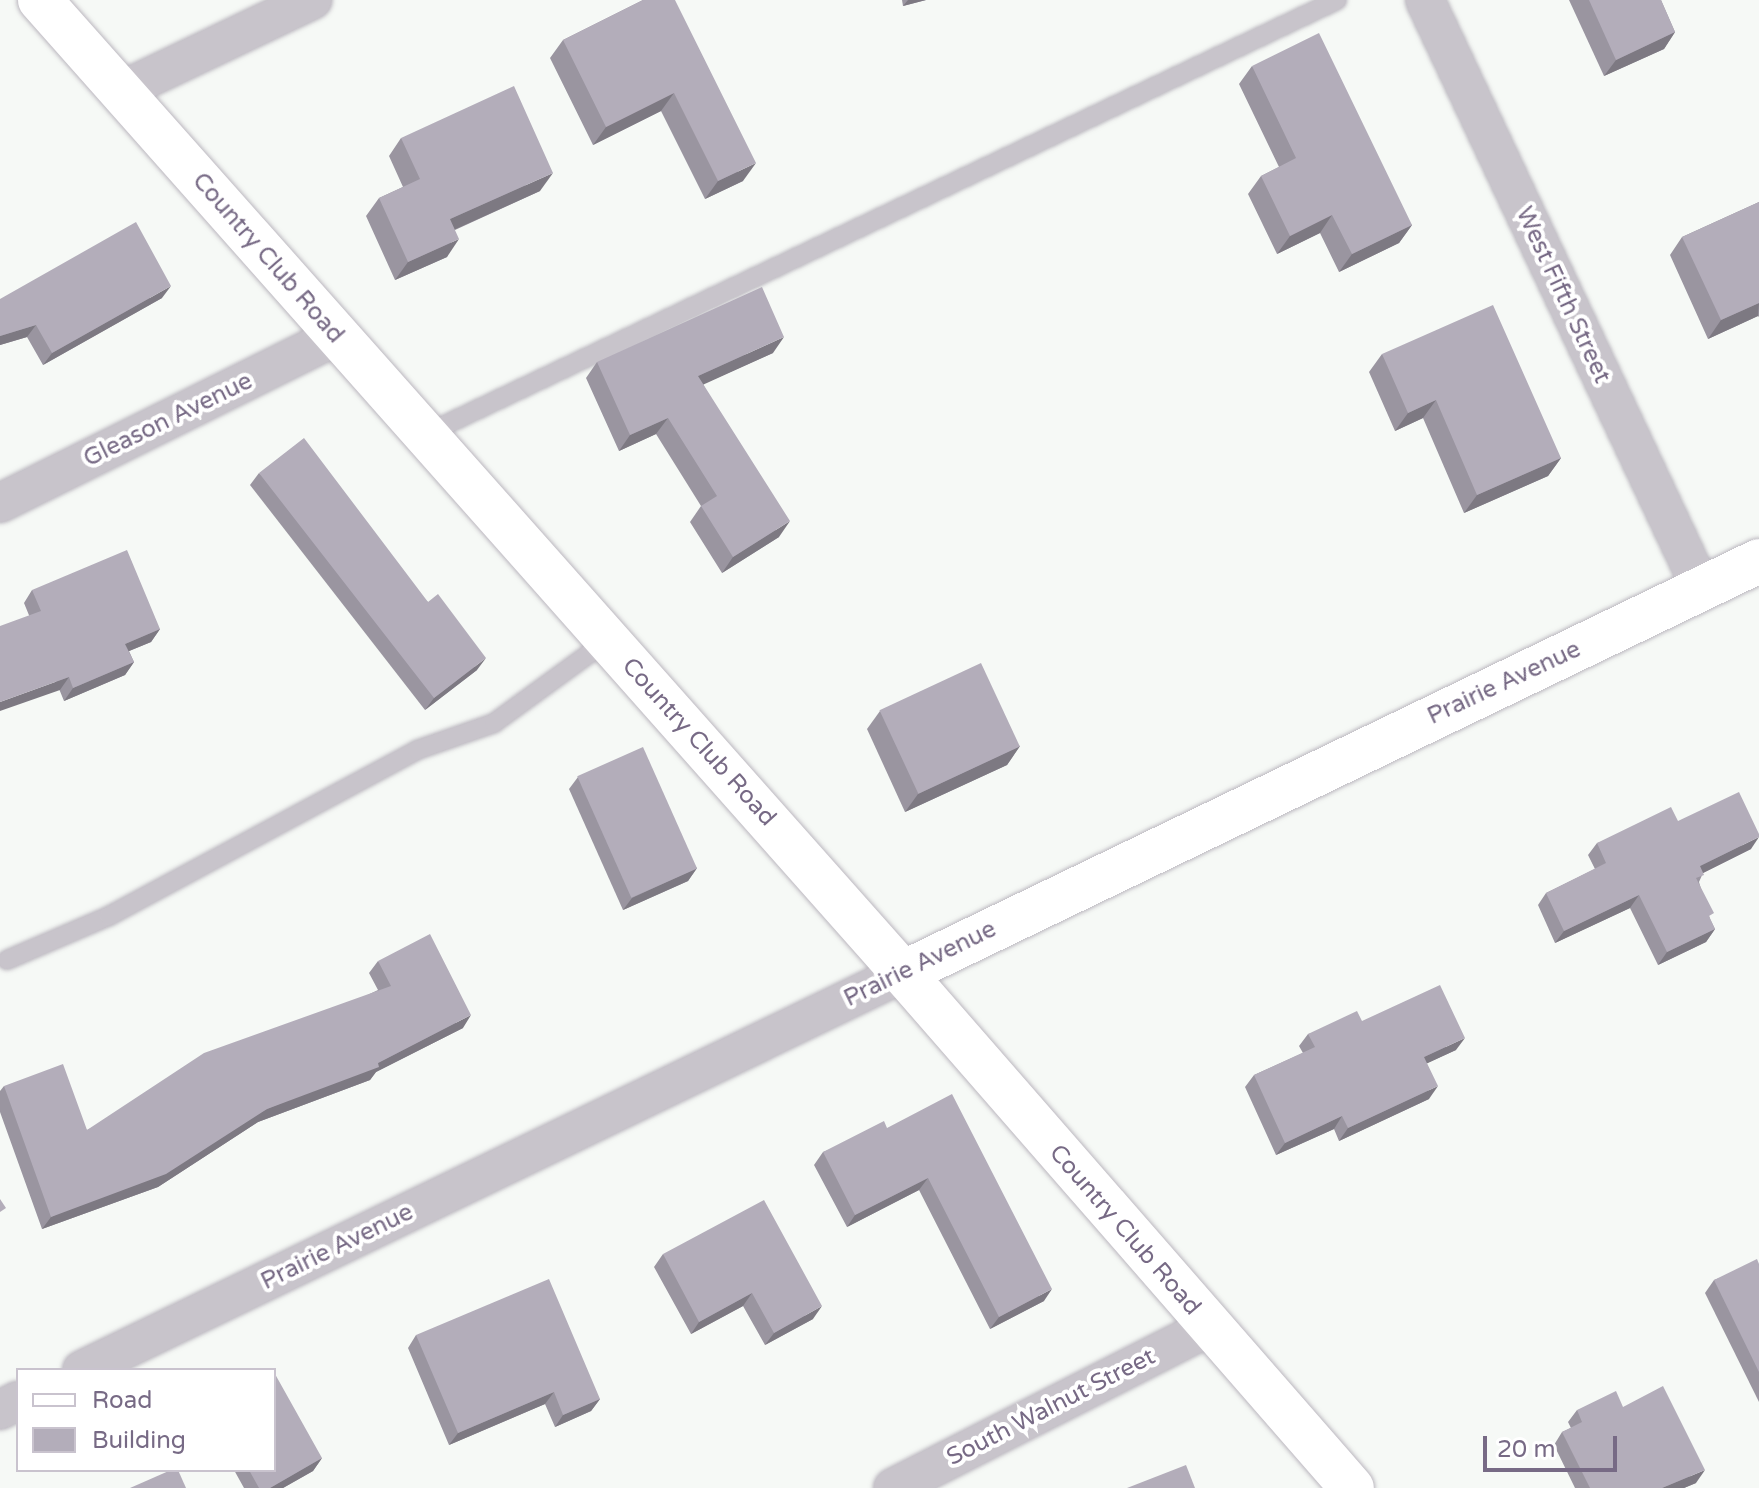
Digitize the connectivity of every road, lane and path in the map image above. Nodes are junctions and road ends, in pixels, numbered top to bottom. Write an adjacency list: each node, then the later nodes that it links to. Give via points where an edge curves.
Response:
1 (40, 0): 5 (main road, Country Club Road)
2 (312, 0): 5 (street)
3 (1337, 0): 7 (lane)
4 (1425, 0): 10 (street, West Fifth Street)
5 (121, 91): 6 (main road, Country Club Road)
6 (337, 336): 7 (main road, Country Club Road); 8 (street, Gleason Avenue)
7 (426, 434): 11 (main road, Country Club Road)
8 (0, 503)
9 (1759, 561): 10 (main road, Prairie Avenue)
10 (1702, 590): 13 (main road, Prairie Avenue)
11 (608, 640): 12 (lane, via 494,723 417,750 109,916); 13 (main road, Country Club Road)
12 (7, 960)
13 (903, 973): 14 (main road, Country Club Road); 15 (street, Prairie Avenue)
14 (1209, 1327): 16 (street, South Walnut Street); 17 (main road, Country Club Road)
15 (86, 1368)
16 (893, 1488)
17 (1352, 1488)

